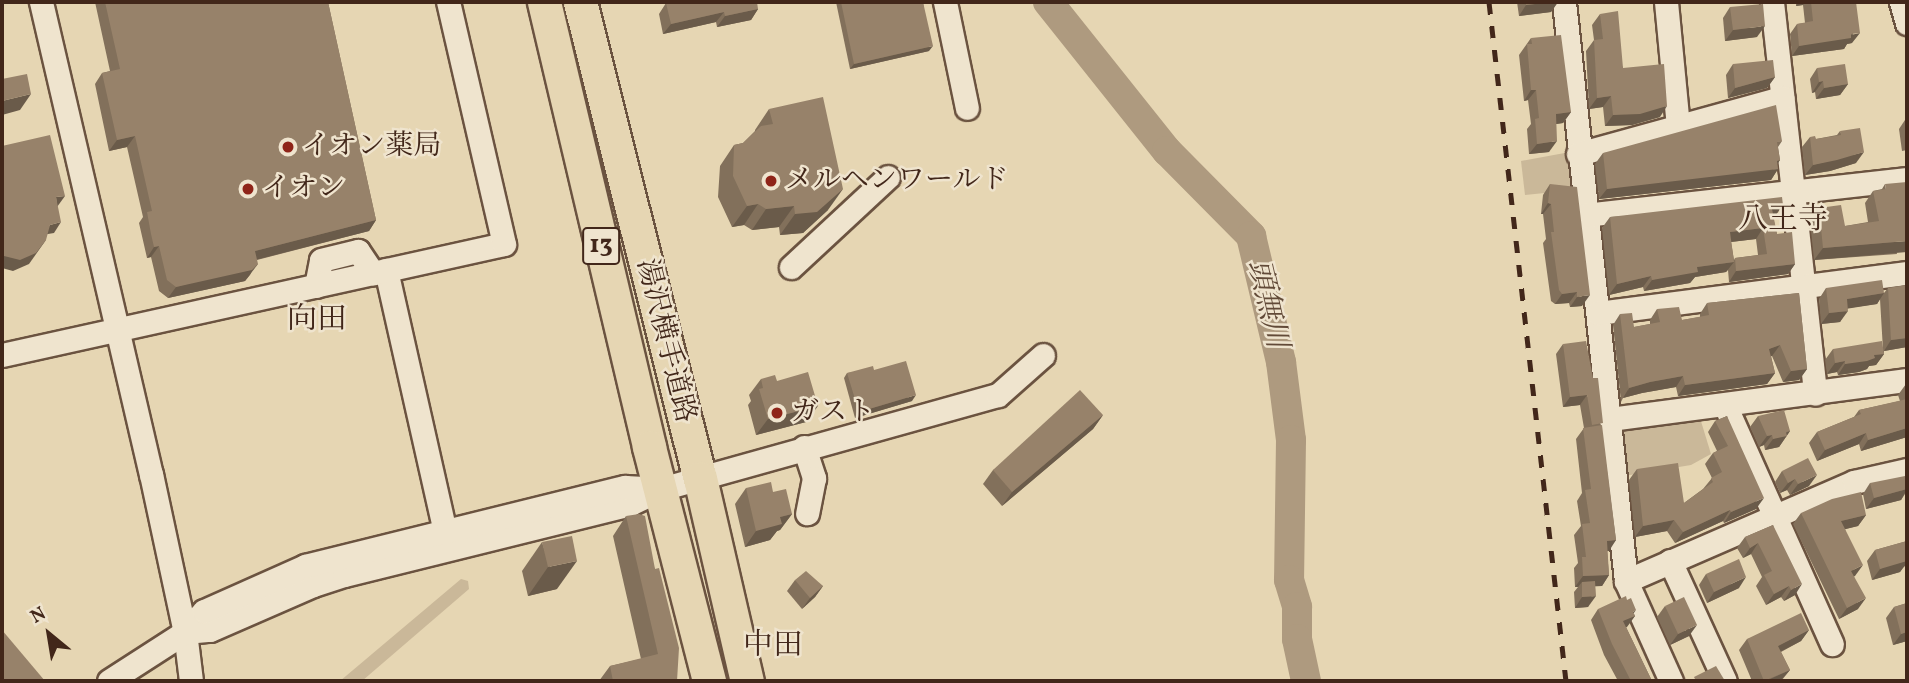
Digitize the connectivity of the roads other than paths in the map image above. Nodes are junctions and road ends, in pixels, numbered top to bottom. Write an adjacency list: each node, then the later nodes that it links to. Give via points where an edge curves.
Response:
1 (41, 2): 24 (street)
2 (448, 2): 20 (street, via 504,244)
3 (544, 2): 34 (highway, 湯沢横手道路 / 13)
4 (580, 2): 33 (highway, 湯沢横手道路 / 13)
5 (945, 2): 12 (street)
6 (1564, 2): 14 (street)
7 (1666, 2): 13 (street)
8 (1772, 2): 11 (street)
9 (1901, 2): 10 (street)
10 (1907, 23)
11 (1782, 98): 13 (street); 17 (street)
12 (967, 108)
13 (1678, 127): 14 (street)
14 (1578, 153): 18 (street)
15 (888, 177): 19 (street)
16 (1907, 179): 17 (street)
17 (1793, 193): 18 (street); 22 (street)
18 (1585, 215): 23 (street)
19 (791, 267)
20 (380, 272): 24 (street); 37 (street)
21 (1907, 273): 22 (street)
22 (1802, 287): 23 (street); 28 (street)
23 (1598, 313): 30 (street)
24 (117, 328): 25 (street); 40 (street)
25 (2, 355)
26 (1043, 355): 31 (street, via 998,395)
27 (1907, 380): 28 (street)
28 (1815, 394): 29 (street)
29 (1725, 405): 30 (street); 36 (street)
30 (1610, 419): 39 (street)
31 (804, 447): 33 (street); 35 (street, via 814,478)
32 (1907, 470): 36 (street, via 1854,482)
33 (700, 478): 34 (street); 45 (highway, 湯沢横手道路 / 13)
34 (661, 489): 37 (street, via 625,487); 40 (street, via 630,504 344,575 210,630); 44 (highway, 湯沢横手道路 / 13)
35 (807, 513)
36 (1775, 514): 38 (street); 41 (street)
37 (444, 531): 40 (street, via 305,566 204,611)
38 (1670, 561): 39 (street); 47 (street)
39 (1626, 581): 46 (street)
40 (185, 632): 42 (street); 43 (street)
41 (1832, 644)
42 (109, 681)
43 (191, 681)
44 (709, 681)
45 (747, 681)
46 (1671, 681)
47 (1725, 681)

